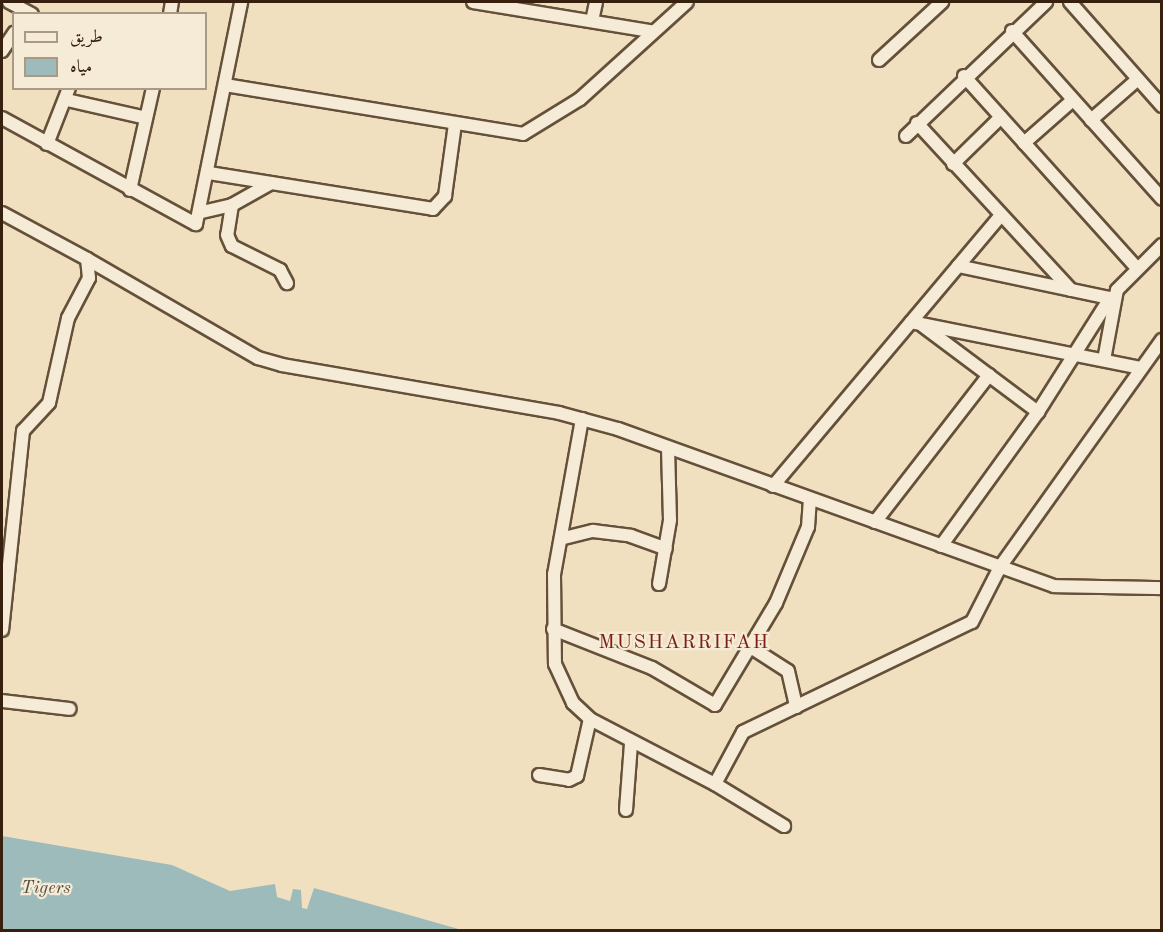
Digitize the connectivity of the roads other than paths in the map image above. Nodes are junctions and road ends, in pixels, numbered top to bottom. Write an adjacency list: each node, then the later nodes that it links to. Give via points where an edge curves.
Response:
1 (241, 2): 20 (street)
2 (473, 2): 12 (street)
3 (596, 2): 12 (street)
4 (672, 2): 11 (street)
5 (687, 2): 11 (street)
6 (942, 2): 17 (street)
7 (1046, 2): 14 (street)
8 (1070, 2): 19 (street)
9 (6, 3): 10 (street)
10 (27, 12)
11 (670, 15): 13 (street)
12 (592, 21): 13 (street)
13 (651, 31): 30 (street, via 580,99 532,131 517,134)
14 (1012, 31): 18 (street); 23 (street)
15 (12, 36): 16 (street)
16 (2, 51)
17 (879, 60)
18 (964, 76): 25 (street); 29 (street)
19 (1138, 79): 24 (street); 28 (street)
20 (225, 85): 30 (street); 35 (street)
21 (153, 90): 27 (street)
22 (68, 94): 27 (street); 33 (street)
23 (1073, 100): 28 (street); 32 (street)
24 (1161, 106)
25 (1001, 117): 32 (street); 34 (street)
26 (2, 118): 33 (street)
27 (146, 118): 37 (street)
28 (1091, 120): 38 (street)
29 (917, 123): 31 (street); 34 (street)
30 (455, 124): 36 (street, via 444,196 433,209)
31 (906, 136)
32 (1024, 143): 46 (street)
33 (47, 144): 37 (street)
34 (953, 164): 42 (street)
35 (209, 173): 36 (street); 40 (street)
36 (271, 183): 39 (street)
37 (130, 190): 40 (street, via 191,225)
38 (1161, 199)
39 (232, 205): 40 (street); 47 (street, via 229,241 283,272)
40 (202, 212)
41 (2, 213): 44 (street)
42 (1000, 216): 45 (street); 48 (street)
43 (1161, 246): 46 (street)
44 (87, 259): 57 (street, via 258,358); 69 (street, via 89,278 68,318 49,403 23,431)
45 (958, 266): 48 (street); 50 (street)
46 (1136, 267): 49 (street)
47 (287, 284)
48 (1071, 290): 49 (street)
49 (1112, 298): 52 (street); 53 (street)
50 (915, 323): 52 (street); 55 (street); 59 (street)
51 (1161, 340): 54 (street)
52 (1075, 355): 53 (street); 56 (street)
53 (1104, 360): 54 (street)
54 (1141, 368): 65 (street)
55 (989, 375): 56 (street); 61 (street)
56 (1038, 412): 63 (street)
57 (582, 419): 58 (street); 62 (street)
58 (668, 448): 59 (street); 64 (street)
59 (773, 486): 60 (street)
60 (810, 499): 61 (street); 70 (street, via 808,527 790,573)
61 (875, 522): 63 (street)
62 (564, 538): 64 (street, via 612,534); 68 (street, via 554,574)
63 (941, 546): 65 (street)
64 (666, 549): 66 (street)
65 (1000, 567): 67 (street, via 1063,588); 72 (street, via 972,622)
66 (659, 584)
67 (1161, 588)
68 (553, 629): 70 (street, via 652,668 715,705); 74 (street, via 555,664 573,703)
69 (2, 630)
70 (749, 646): 72 (street, via 788,671)
71 (2, 701): 73 (street)
72 (796, 707): 77 (street, via 739,735)
73 (70, 709)
74 (590, 719): 75 (street); 76 (street, via 577,776 569,780)
75 (631, 744): 77 (street); 78 (street)
76 (539, 775)
77 (715, 784): 79 (street)
78 (626, 810)
79 (784, 826)

